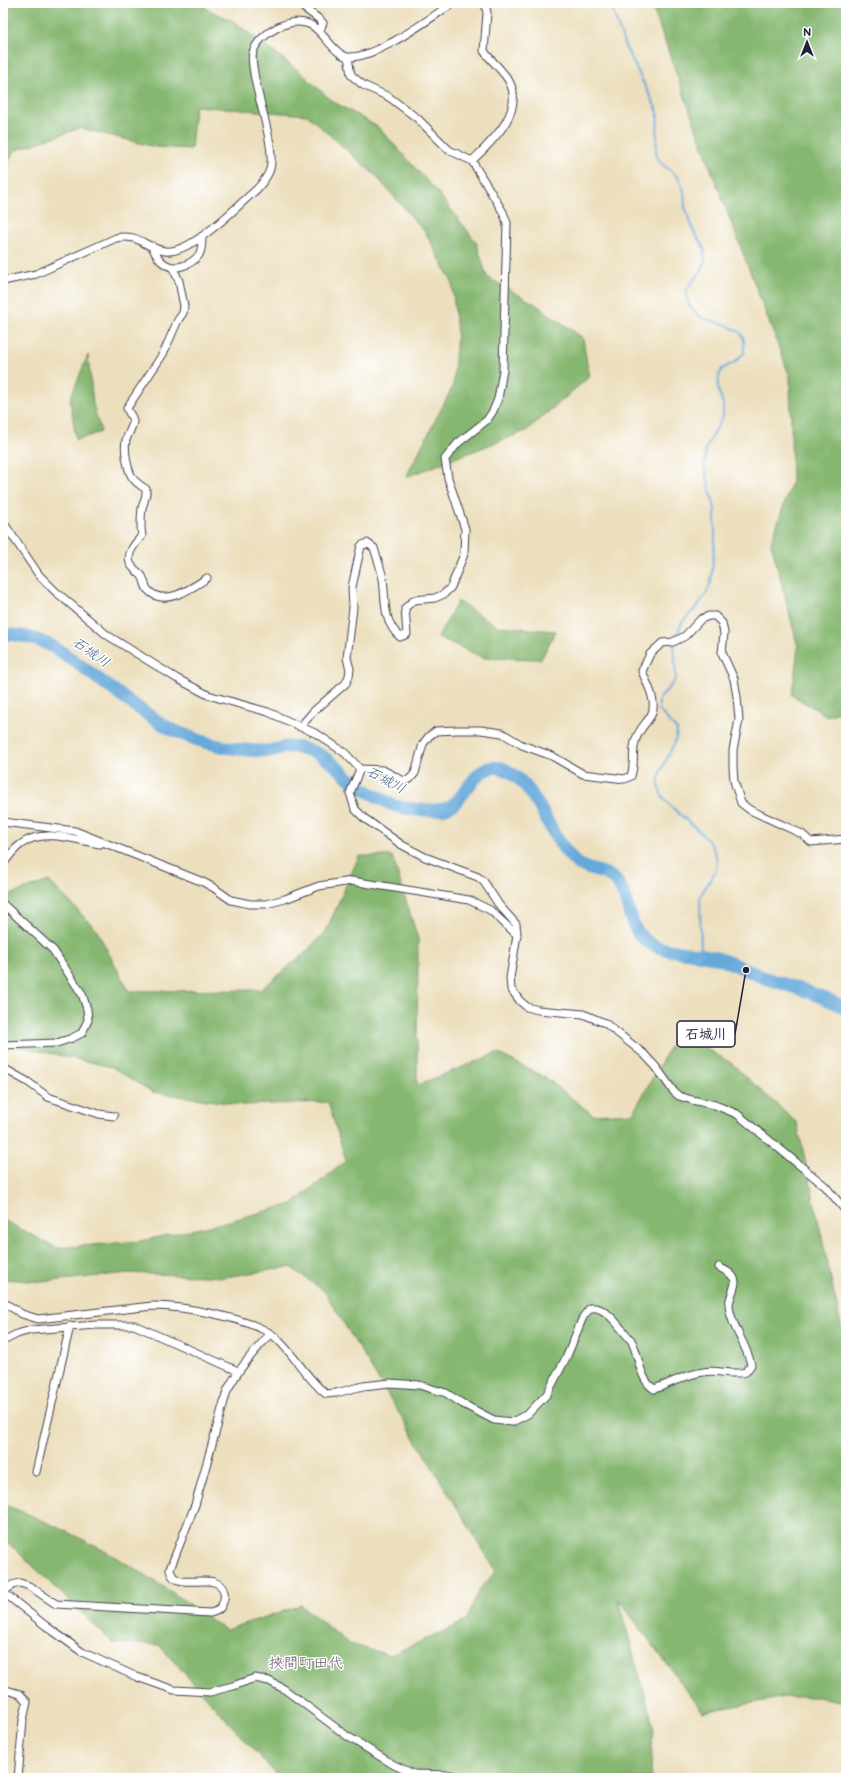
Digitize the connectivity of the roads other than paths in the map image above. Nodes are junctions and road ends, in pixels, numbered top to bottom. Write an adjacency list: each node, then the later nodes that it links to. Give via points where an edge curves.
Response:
1 (297, 3): 4 (street, via 323,23)
2 (453, 3): 5 (street, via 398,39 364,55)
3 (485, 3): 6 (street, via 487,13 484,51 510,82 513,94 510,115)
4 (320, 30): 5 (street, via 338,53); 7 (street, via 308,24 286,24 264,36 253,52 254,74 269,139 270,168 265,180 257,189)
5 (348, 57): 6 (street, via 350,74 363,85 389,97 418,119 449,150)
6 (472, 161): 13 (street, via 507,223 507,264 502,376 498,399 488,420 458,444 445,459 448,478 465,529 464,554 451,587 444,594 435,598 414,600 405,608 407,634 400,637 392,630 387,618 383,578 374,548 367,543 361,546 352,587 353,608 347,658 349,676 346,682)
7 (202, 236): 8 (street, via 178,251 164,251); 9 (street, via 199,255 181,267)
8 (152, 246): 9 (street, via 164,264); 10 (street, via 135,237 116,238 36,274)
9 (173, 268): 12 (street, via 180,281 183,313 163,354 127,408 133,424 126,441 129,466 137,483 146,489 142,536 129,558 130,564 155,596 175,596)
10 (6, 281)
11 (3, 522): 13 (street, via 39,575 107,635 208,695 268,712)
12 (207, 578)
13 (300, 726): 14 (street, via 317,734 344,753)
14 (360, 770): 16 (street, via 383,770 404,781 415,773 423,744 436,731 481,730 502,733 522,745 543,751 583,774 625,779 631,776 633,770 633,748 638,732 652,712 653,701 642,671 650,654 662,643 673,642 685,636 701,619 715,616 722,623 722,653 734,680 737,697 739,720 733,750 733,767 734,781 741,803 750,810 802,834 811,842); 20 (street, via 350,793 355,809 381,830 425,857 478,877 516,924)
15 (3, 822): 17 (street, via 75,831)
16 (846, 839)
17 (112, 846): 18 (street, via 46,835 32,838 19,846); 20 (street, via 203,882 231,900 266,904 319,886 352,881 469,900 490,910)
18 (3, 864)
19 (3, 904): 21 (street, via 53,950 82,994 88,1020 82,1032 62,1042)
20 (517, 935): 24 (street, via 510,978 511,989 520,1001 538,1010 583,1014 605,1023 644,1054 679,1096 715,1105 737,1114 825,1186)
21 (3, 1045)
22 (3, 1068): 23 (street, via 28,1082 48,1098 99,1114)
23 (114, 1116)
24 (846, 1211)
25 (719, 1267): 28 (street, via 731,1274 735,1282 729,1305 732,1321 749,1355 751,1365 746,1372 736,1375 714,1371 702,1372 654,1389 644,1380 635,1345 602,1309 590,1308 583,1317 568,1356 547,1394 528,1414 512,1422 494,1420 446,1393 419,1385 390,1383 326,1394)
26 (3, 1302): 28 (street, via 22,1314 38,1319 168,1306 225,1316 264,1329)
27 (70, 1326): 29 (street, via 31,1330); 30 (street, via 134,1325); 31 (street)
28 (270, 1334): 30 (street)
29 (3, 1341)
30 (238, 1371): 32 (street, via 228,1391 195,1505 170,1569 170,1574 180,1581 212,1582 219,1585 224,1593 220,1609 210,1613 56,1604 20,1583 12,1585)
31 (36, 1472)
32 (4, 1592): 35 (street, via 82,1652 137,1677 174,1690 210,1692 255,1678 269,1681 284,1689 347,1736 394,1765 414,1774 451,1775)
33 (3, 1689): 34 (street, via 20,1694 27,1702)
34 (18, 1778)
35 (458, 1778)

